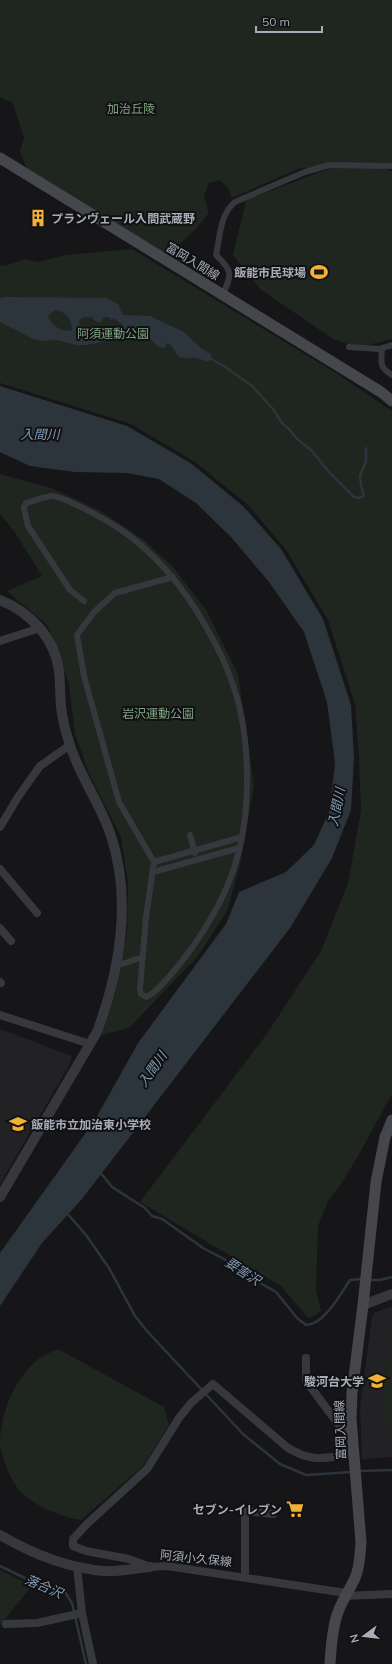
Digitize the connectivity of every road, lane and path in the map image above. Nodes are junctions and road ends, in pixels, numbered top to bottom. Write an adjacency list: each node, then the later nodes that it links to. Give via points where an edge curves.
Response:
1 (0, 158): 3 (main road, 富岡入間線)
2 (392, 166): 3 (street, via 329,165 305,172 235,202 224,216 216,255 227,266 230,277)
3 (223, 294): 8 (main road, 富岡入間線)
4 (392, 345): 6 (street)
5 (349, 347): 6 (street)
6 (382, 349): 7 (street, via 382,366)
7 (392, 375)
8 (392, 401)
9 (173, 577): 11 (street, via 136,541 92,512 52,496 26,503 24,508 28,526 70,590); 17 (street, via 193,604 230,675 242,722 246,756 247,792); 21 (street, via 115,592 92,610 77,635 84,676 119,802)
10 (0, 600): 12 (street, via 25,614)
11 (84, 601)
12 (40, 628): 13 (street); 14 (street, via 53,649 59,670 63,718)
13 (0, 641)
14 (70, 745): 15 (street, via 40,766); 30 (street, via 111,836 122,891 119,950 112,988)
15 (0, 827)
16 (190, 835): 19 (street)
17 (242, 837): 18 (street); 19 (street)
18 (239, 848): 20 (street); 27 (street, via 226,888 203,932 176,968 146,997 142,996 140,991)
19 (194, 851): 20 (street); 21 (street)
20 (197, 860): 23 (street)
21 (154, 862): 23 (street)
22 (0, 869): 24 (street)
23 (153, 872): 27 (street)
24 (37, 913)
25 (0, 928): 26 (street)
26 (11, 941)
27 (142, 957): 28 (street)
28 (122, 964)
29 (0, 1015): 30 (street)
30 (90, 1044): 32 (street)
31 (392, 1120): 34 (main road, 富岡入間線, via 385,1137 376,1182)
32 (0, 1197)
33 (392, 1294): 34 (street)
34 (363, 1305): 36 (main road, 富岡入間線, via 352,1393)
35 (306, 1358): 36 (street, via 306,1381 342,1429)
36 (352, 1436): 37 (main road, 富岡入間線)
37 (354, 1457): 41 (street, via 301,1456 288,1448 213,1384 195,1399 179,1418 147,1469 73,1539 73,1546 86,1551 129,1559); 44 (main road, 富岡入間線, via 361,1542 360,1562 355,1578)
38 (273, 1514): 42 (street, via 245,1511)
39 (0, 1535): 40 (street, 阿須小久保線, via 39,1554)
40 (77, 1566): 41 (street, 阿須小久保線, via 104,1571); 45 (street)
41 (150, 1566): 42 (street, 阿須小久保線)
42 (245, 1577): 44 (street, 阿須小久保線)
43 (392, 1594): 44 (street, 阿須小久保線)
44 (345, 1595): 48 (main road, 富岡入間線, via 334,1628)
45 (78, 1614): 46 (street, via 37,1623); 47 (street)
46 (6, 1624)
47 (93, 1664)
48 (330, 1664)

